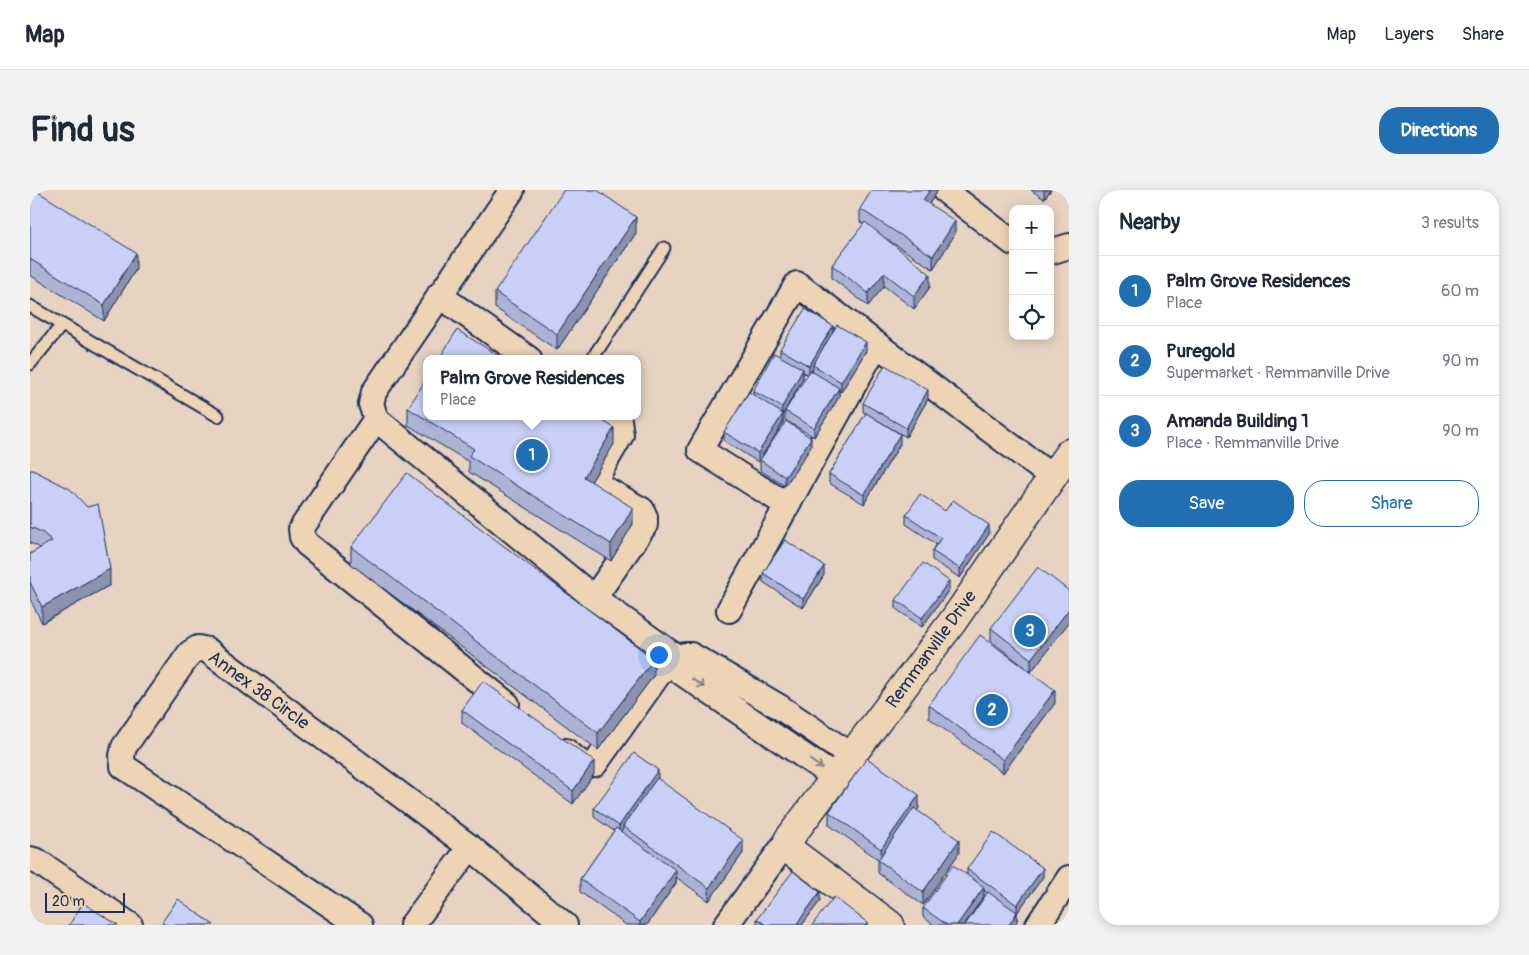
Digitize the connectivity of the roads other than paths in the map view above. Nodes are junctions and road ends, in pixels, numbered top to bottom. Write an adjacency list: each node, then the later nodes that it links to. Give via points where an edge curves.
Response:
1 (512, 190): 7 (street)
2 (944, 190): 3 (street)
3 (1009, 240)
4 (1069, 246): 6 (street)
5 (664, 248): 12 (lane)
6 (1054, 251)
7 (439, 295): 11 (street); 15 (street, via 374,392 372,404)
8 (30, 306): 9 (lane)
9 (61, 326): 13 (lane); 14 (lane)
10 (876, 345): 18 (street); 19 (street); 19 (street, via 797,284 700,450)
11 (524, 355)
12 (595, 355)
13 (30, 364)
14 (218, 416)
15 (376, 419): 20 (street); 25 (street, via 301,529 302,537)
16 (619, 420): 20 (street, via 621,434 596,478 598,485 642,510 645,525)
17 (1069, 453): 18 (main road, Remmanville Drive)
18 (1052, 478): 29 (main road, Remmanville Drive, via 953,620)
19 (787, 505): 21 (street)
20 (594, 598): 22 (street)
21 (729, 610)
22 (676, 656): 23 (street, via 691,655); 24 (street, one-way to 24, via 679,671); 27 (street, via 595,764 583,764)
23 (754, 692): 24 (street); 26 (street)
24 (742, 713): 28 (street)
25 (522, 716)
26 (804, 723): 28 (street); 29 (street)
27 (552, 740)
28 (790, 745): 30 (street, one-way to 30)
29 (852, 756): 30 (main road, Remmanville Drive)
30 (836, 778): 31 (main road, Remmanville Drive)
31 (788, 840): 39 (street); 40 (main road, via 791,851)
32 (470, 847): 36 (street, Annex 38 Circle, via 206,650 198,648 190,652 124,747 123,766); 37 (street); 38 (street)
33 (30, 859): 35 (street)
34 (1069, 878): 41 (street)
35 (130, 925)
36 (360, 925)
37 (412, 925)
38 (565, 925)
39 (726, 925)
40 (890, 925)
41 (1038, 925)

